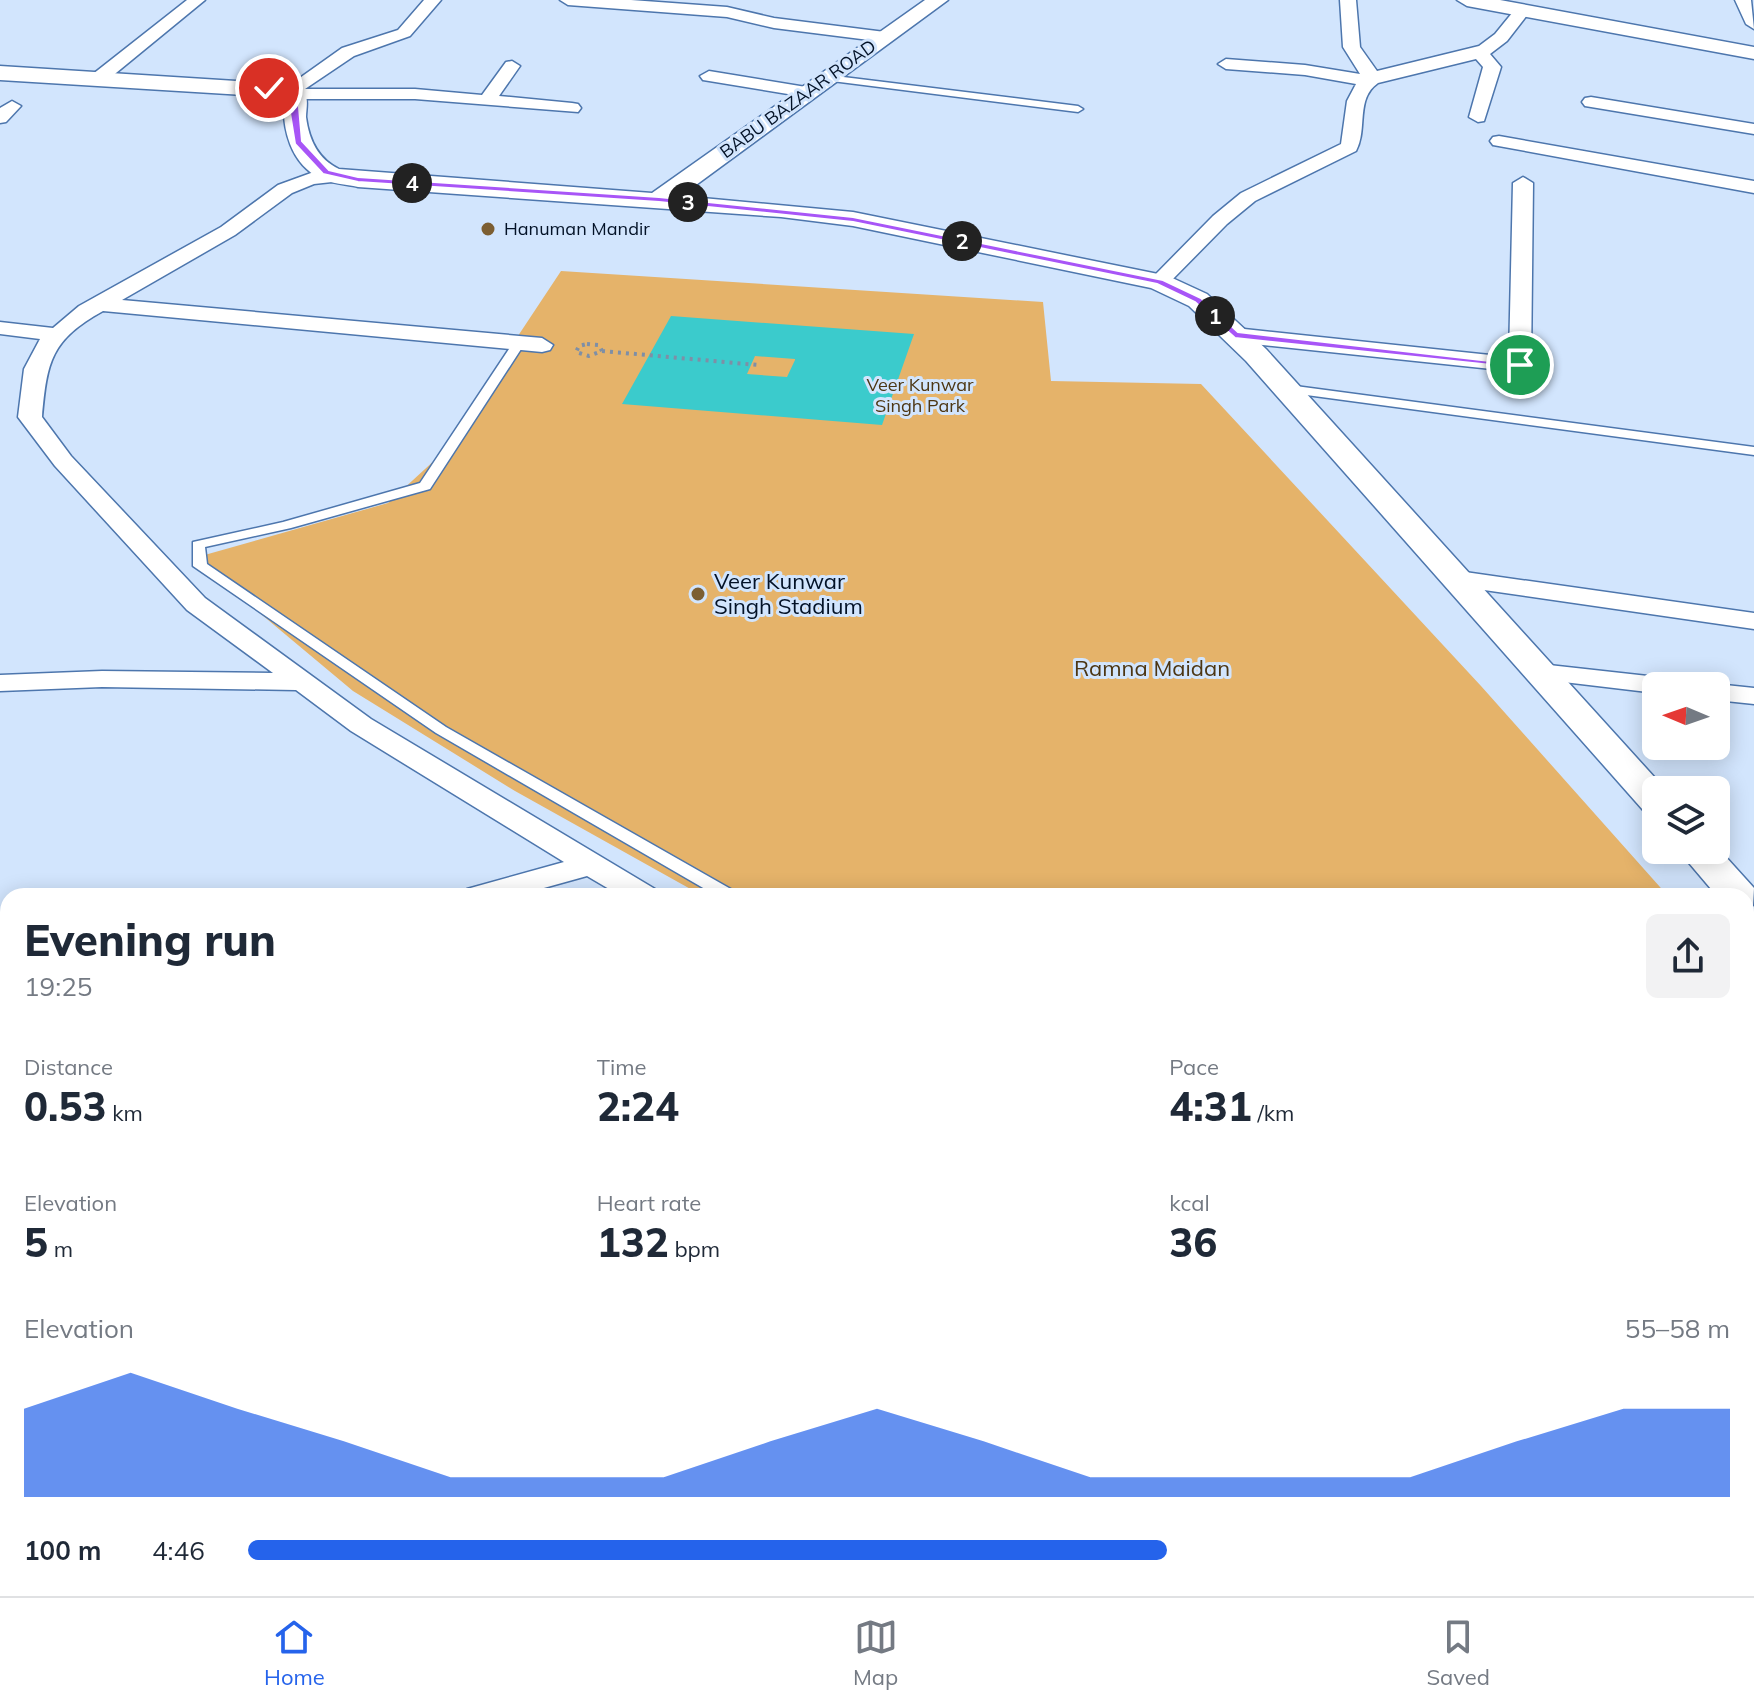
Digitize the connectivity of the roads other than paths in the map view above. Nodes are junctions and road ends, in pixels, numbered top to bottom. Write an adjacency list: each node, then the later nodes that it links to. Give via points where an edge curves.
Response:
1 (197, 0): 17 (street)
2 (433, 0): 21 (street, via 404,33 348,52)
3 (568, 0): 10 (street, via 727,12)
4 (938, 0): 10 (street, BABU BAZAAR ROAD)
5 (1348, 0): 19 (street, via 1349,47)
6 (1467, 0): 8 (street)
7 (1743, 0): 9 (street)
8 (1523, 10): 11 (street, via 1493,45); 12 (street)
9 (1754, 24)
10 (885, 37): 18 (street, BABU BAZAAR ROAD)
11 (1478, 53): 19 (street); 26 (street, via 1492,67)
12 (1754, 53)
13 (1226, 64): 19 (street)
14 (512, 66): 22 (street)
15 (0, 73): 17 (street)
16 (709, 76): 20 (street)
17 (99, 78): 21 (street)
18 (827, 78): 20 (street, BABU BAZAAR ROAD); 25 (lane)
19 (1372, 80): 35 (street, via 1357,98 1349,147 1248,197)
20 (806, 92): 34 (street, BABU BAZAAR ROAD)
21 (291, 93): 22 (street); 29 (street, via 298,142)
22 (487, 100): 24 (street)
23 (1591, 102): 27 (street)
24 (572, 108)
25 (1078, 109)
26 (1478, 117)
27 (1754, 129)
28 (1499, 141): 32 (street)
29 (307, 152): 30 (street, via 326,172); 33 (street)
30 (343, 176): 33 (street, via 311,179); 34 (street)
31 (1523, 183): 39 (street, via 1520,365)
32 (1754, 187)
33 (285, 189): 36 (street, via 228,231)
34 (659, 200): 35 (street, via 853,219)
35 (1159, 282): 39 (street, via 1198,300)
36 (99, 304): 38 (street); 40 (street)
37 (0, 328): 38 (street)
38 (59, 335): 47 (street, via 46,345 35,369 30,417 63,461 196,604)
39 (1235, 335): 42 (street)
40 (519, 343): 41 (street); 57 (lane, via 425,486 198,545 200,566 441,730)
41 (542, 345)
42 (1288, 389): 43 (lane); 44 (street)
43 (1754, 451)
44 (1458, 579): 45 (street); 46 (street)
45 (1754, 621)
46 (1540, 672): 49 (street); 52 (street)
47 (302, 682): 48 (street); 53 (street, via 361,725)
48 (0, 683)
49 (1642, 683)
50 (1730, 693): 51 (street)
51 (1754, 696)
52 (1642, 786)
53 (592, 864): 55 (street); 56 (street)
54 (1710, 864): 58 (street)
55 (506, 888)
56 (631, 888)
57 (716, 888)
58 (1732, 888)

